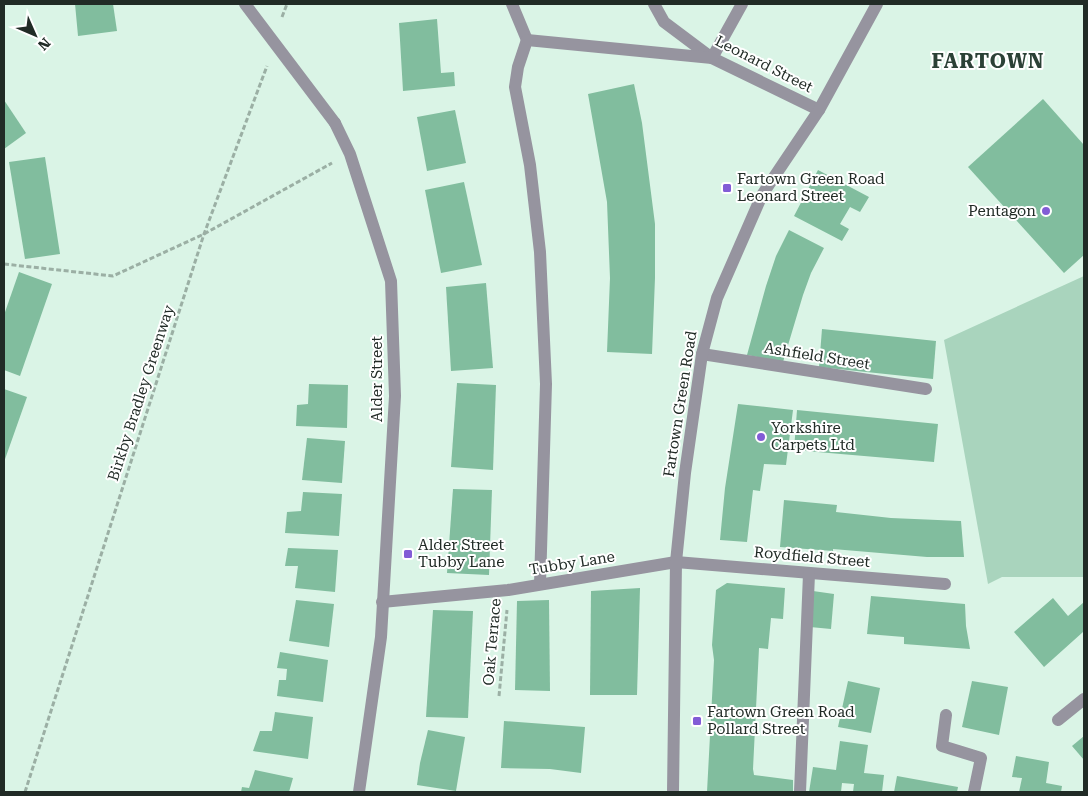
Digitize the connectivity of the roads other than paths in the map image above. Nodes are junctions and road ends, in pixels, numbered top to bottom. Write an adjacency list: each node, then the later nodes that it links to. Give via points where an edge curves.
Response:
1 (245, 4): 15 (street, Alder Street, bridge, via 335,123 350,154 391,281 395,396)
2 (512, 4): 6 (street)
3 (654, 4): 7 (street, Leonard Street, via 664,22)
4 (742, 4): 7 (street)
5 (877, 4): 8 (street, Fartown Green Road)
6 (527, 40): 7 (street); 13 (street, via 515,87 530,166 540,252 546,384)
7 (712, 58): 8 (street, Leonard Street)
8 (820, 110): 9 (street, Fartown Green Road, via 762,195 717,298)
9 (702, 354): 10 (street, Ashfield Street); 11 (street, Fartown Green Road)
10 (926, 390)
11 (676, 562): 12 (street, Roydfield Street); 13 (street, Tubby Lane); 20 (street, Fartown Green Road)
12 (809, 574): 14 (street, Roydfield Street); 21 (street)
13 (540, 584): 15 (street, Tubby Lane)
14 (945, 584)
15 (382, 602): 19 (street, Alder Street, via 381,637)
16 (1084, 699): 18 (street)
17 (946, 715): 22 (street, via 942,746 980,758)
18 (1058, 720)
19 (359, 792)
20 (673, 792)
21 (800, 792)
22 (974, 792)

